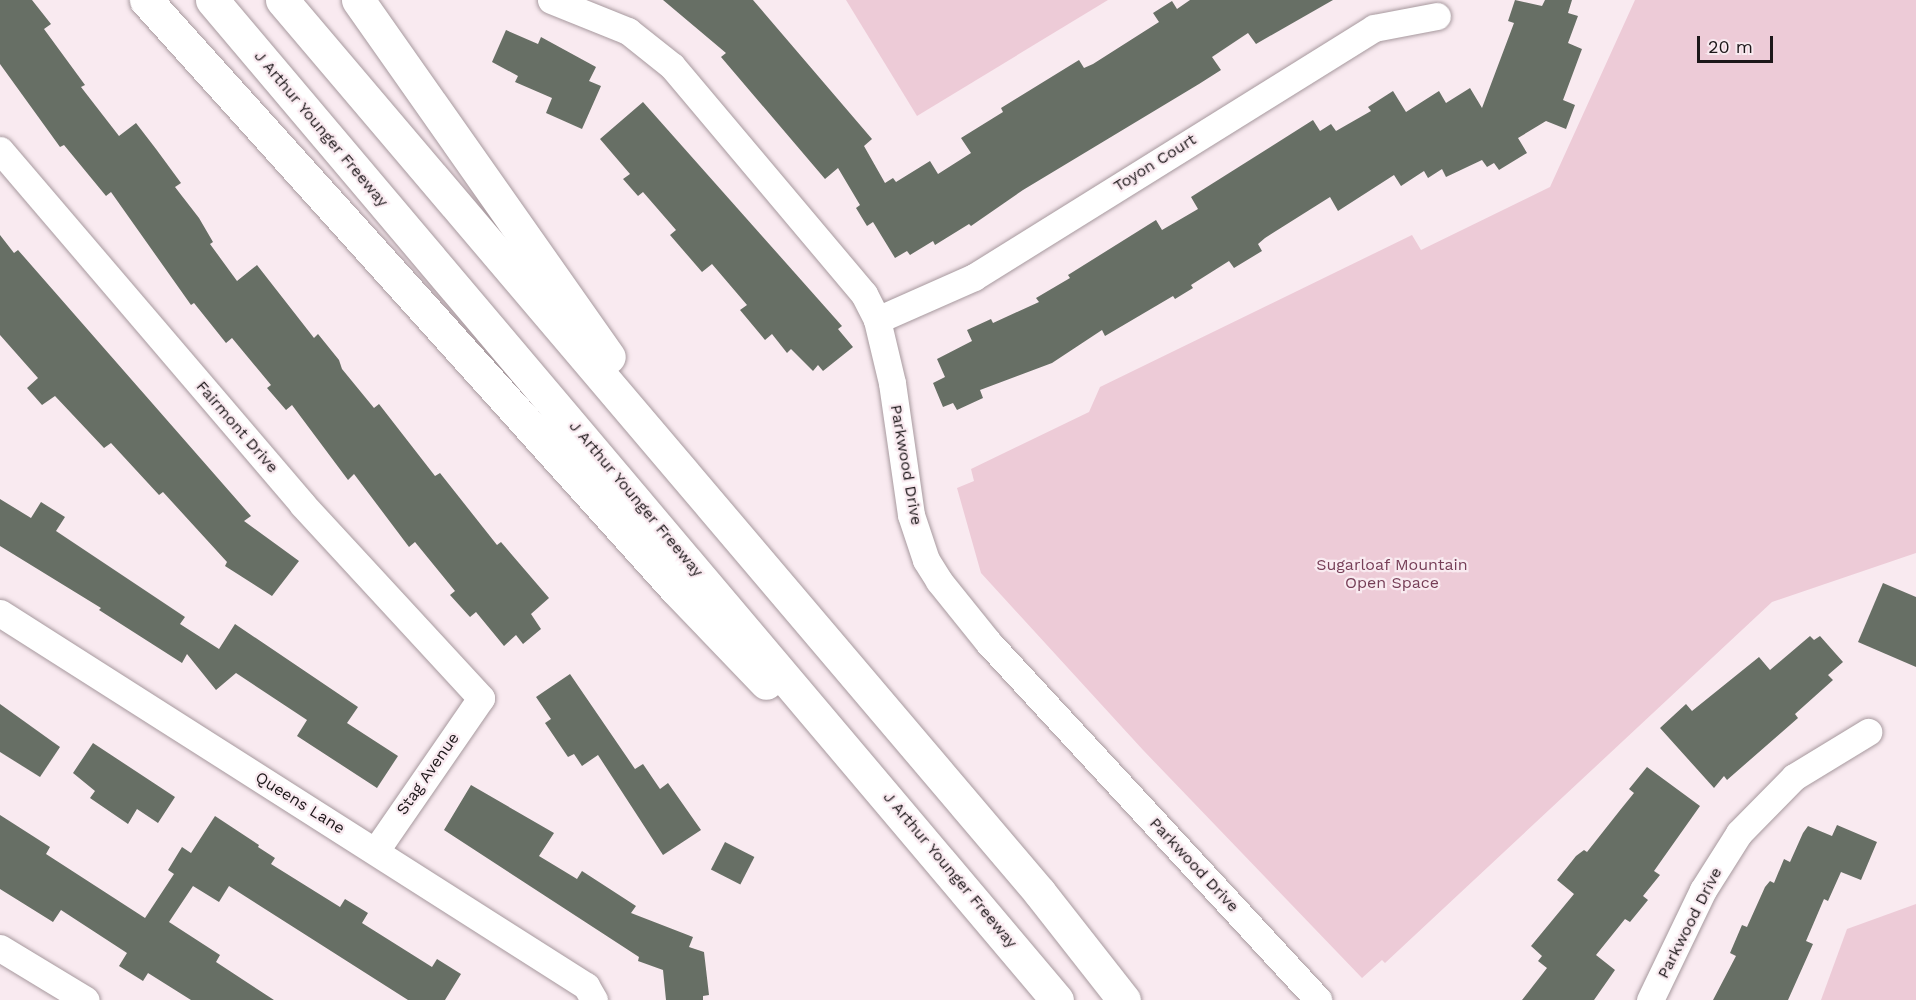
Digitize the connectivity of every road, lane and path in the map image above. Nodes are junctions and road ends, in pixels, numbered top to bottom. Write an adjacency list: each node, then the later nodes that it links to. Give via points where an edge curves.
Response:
1 (146, 0): 14 (highway, via 676,589)
2 (212, 0): 14 (highway, J Arthur Younger Freeway)
3 (282, 0): 9 (highway)
4 (358, 0): 9 (highway)
5 (551, 0): 8 (street, Parkwood Drive, via 628,31 672,66 864,294)
6 (1437, 16): 8 (street, Toyon Court, via 1374,28 974,277)
7 (0, 150): 11 (street, Fairmont Drive, via 302,504)
8 (877, 320): 20 (street, Parkwood Drive, via 892,383 911,515 926,560 939,581 988,642)
9 (718, 513): 19 (highway, via 1040,893)
10 (0, 613): 13 (street, Queens Lane)
11 (481, 698): 13 (street, Stag Avenue)
12 (1868, 732): 21 (street, Parkwood Drive, via 1794,777 1739,833 1703,891)
13 (376, 850): 17 (street, Queens Lane, via 586,986)
14 (980, 904): 18 (highway, J Arthur Younger Freeway)
15 (0, 948): 16 (street)
16 (86, 1000)
17 (594, 1000)
18 (1057, 1000)
19 (1125, 1000)
20 (1317, 1000)
21 (1650, 1000)

